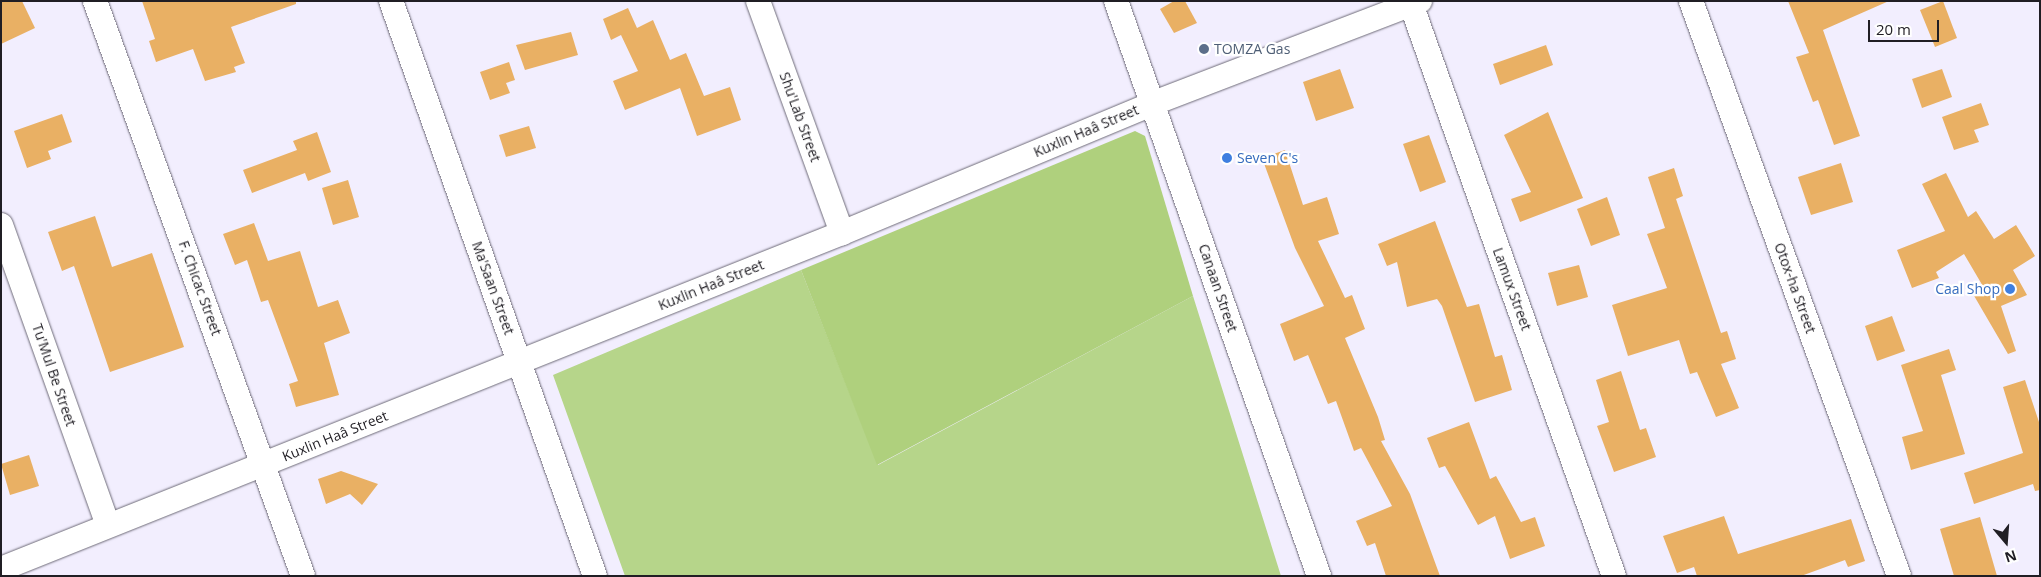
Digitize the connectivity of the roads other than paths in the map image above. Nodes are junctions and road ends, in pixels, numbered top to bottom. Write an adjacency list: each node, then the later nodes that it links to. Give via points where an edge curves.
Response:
1 (95, 1): 11 (street, F. Chicac Street)
2 (391, 1): 10 (street, Ma'Saan Street)
3 (758, 1): 9 (street, Shu'Lab Street)
4 (1116, 1): 7 (street, Canaan Street)
5 (1691, 1): 18 (street, Otox-ha Street)
6 (1414, 2): 7 (street, Kuxlin Haâ Street); 17 (street, Lamux Street)
7 (1154, 103): 9 (street, Kuxlin Haâ Street); 16 (street, Canaan Street)
8 (1, 225): 12 (street, Tu'Mul Be Street)
9 (842, 233): 10 (street, Kuxlin Haâ Street)
10 (520, 362): 11 (street, Kuxlin Haâ Street); 15 (street, Ma'Saan Street)
11 (264, 464): 12 (street, Kuxlin Haâ Street); 14 (street, F. Chicac Street)
12 (108, 526): 13 (street, Kuxlin Haâ Street)
13 (8, 570)
14 (303, 576)
15 (595, 576)
16 (1319, 576)
17 (1614, 576)
18 (1899, 576)

